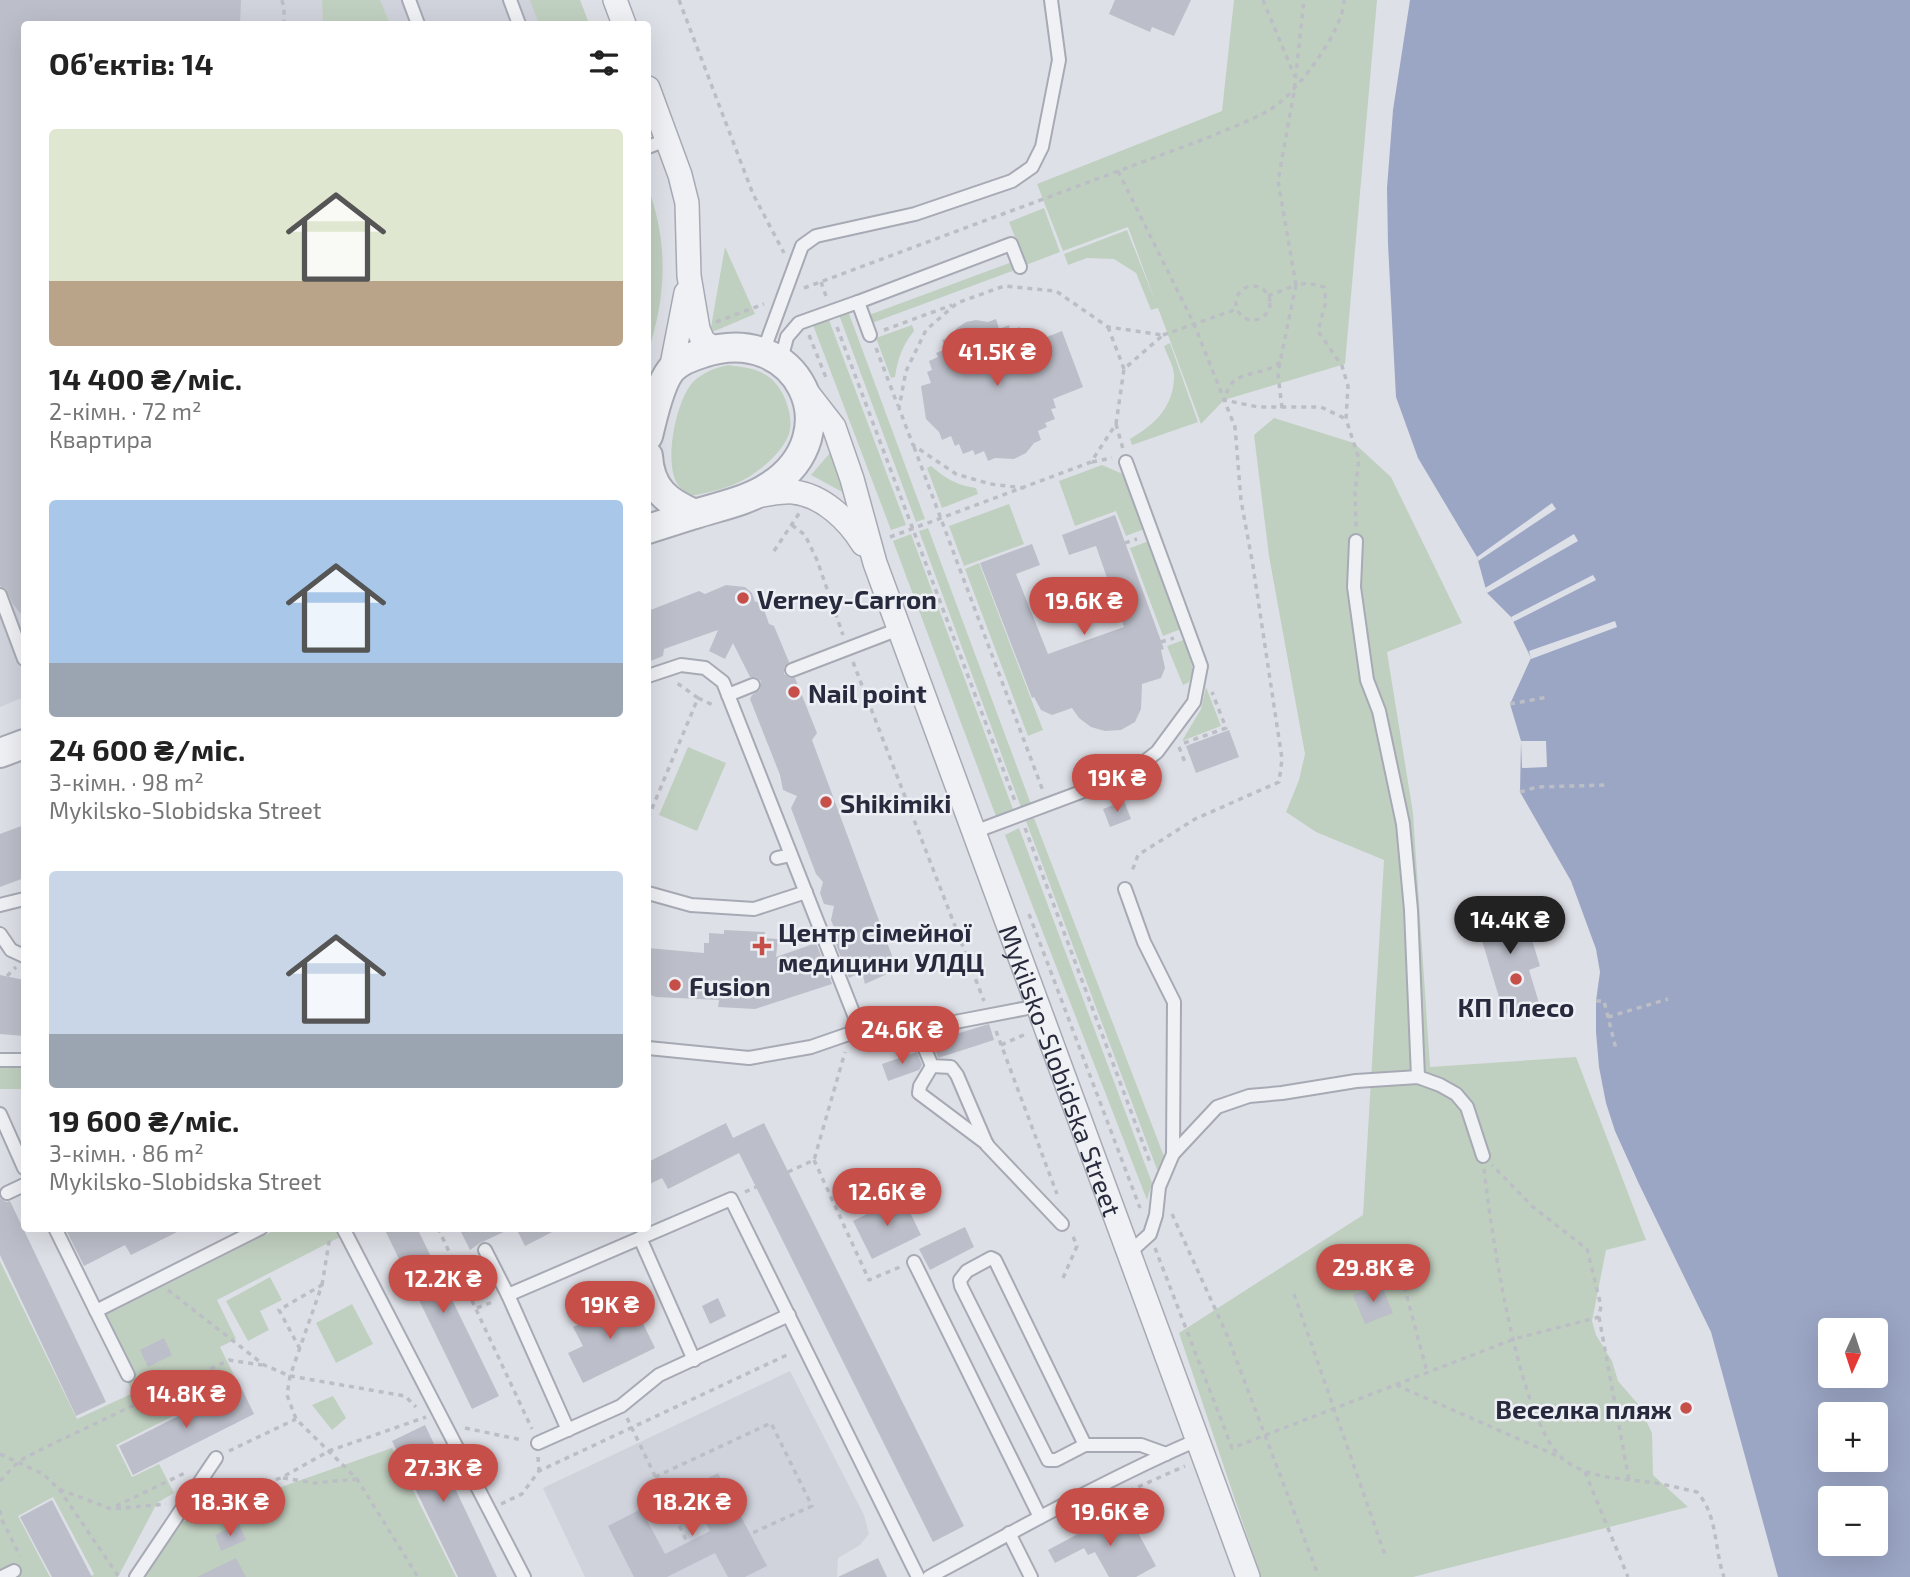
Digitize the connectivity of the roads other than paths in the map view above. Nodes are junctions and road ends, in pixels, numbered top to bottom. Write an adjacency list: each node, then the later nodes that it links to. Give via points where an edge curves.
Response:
1 (409, 0): 5 (lane)
2 (510, 0): 6 (lane)
3 (615, 0): 7 (street)
4 (1051, 0): 15 (lane, via 1059,60 1042,147 1032,167 1012,181 915,214 816,236 802,246)
5 (417, 21)
6 (518, 21)
7 (623, 21)
8 (651, 107): 9 (street)
9 (657, 144): 11 (street, via 680,175 687,203)
10 (1020, 267): 12 (lane, via 1011,244)
11 (689, 276): 14 (street); 16 (street)
12 (858, 302): 13 (lane); 15 (lane, via 799,323)
13 (870, 335)
14 (707, 339): 15 (street); 16 (street, via 693,356)
15 (772, 356): 17 (street)
16 (671, 370): 18 (street)
17 (806, 391): 21 (street, via 810,415 798,458 771,486); 25 (street, Mykilsko-Slobidska Street, via 834,428)
18 (651, 425)
19 (1126, 462): 35 (lane, via 1201,666 1194,702 1157,752 1139,766 1049,806)
20 (651, 474): 22 (street, via 670,504)
21 (751, 496): 22 (street); 25 (street, Mykilsko-Slobidska Street, via 792,492 813,496 851,524)
22 (695, 514): 23 (street)
23 (651, 528)
24 (1356, 541): 52 (lane, via 1354,587 1367,680 1379,711 1403,824)
25 (875, 563): 27 (street, Mykilsko-Slobidska Street)
26 (0, 595): 28 (lane)
27 (899, 629): 29 (lane); 35 (street, Mykilsko-Slobidska Street)
28 (21, 651)
29 (792, 670)
30 (653, 674): 32 (lane, via 681,665 705,668 723,682)
31 (753, 685): 32 (lane)
32 (728, 695): 36 (lane)
33 (21, 745): 34 (street)
34 (0, 753)
35 (974, 832): 45 (street, Mykilsko-Slobidska Street)
36 (791, 855): 37 (lane); 39 (lane)
37 (777, 858)
38 (1125, 889): 55 (lane, via 1144,943 1174,1002)
39 (806, 892): 40 (lane, via 754,909 691,905); 47 (lane)
40 (651, 894)
41 (21, 900): 42 (lane)
42 (0, 905)
43 (0, 934): 44 (lane, via 11,950)
44 (21, 955)
45 (1038, 1006): 46 (lane); 66 (street, Mykilsko-Slobidska Street)
46 (915, 1025): 47 (lane); 51 (lane)
47 (856, 1032): 48 (lane, via 811,1047 749,1058)
48 (651, 1048)
49 (0, 1060): 50 (lane)
50 (21, 1060)
51 (932, 1066): 54 (lane, via 954,1070); 54 (lane, via 919,1093)
52 (1418, 1077): 55 (lane, via 1249,1096 1217,1107); 56 (lane, via 1456,1094 1467,1107)
53 (0, 1114): 57 (lane)
54 (987, 1144): 60 (lane)
55 (1173, 1154): 66 (lane, via 1159,1187 1150,1234)
56 (1483, 1157)
57 (21, 1159)
58 (21, 1186): 59 (lane)
59 (7, 1193)
60 (1062, 1224)
61 (57, 1232): 69 (lane)
62 (253, 1232): 69 (lane)
63 (346, 1232): 82 (lane)
64 (640, 1238): 68 (lane); 70 (lane, via 731,1199); 71 (lane)
65 (485, 1250): 68 (lane)
66 (1129, 1253): 74 (street, Mykilsko-Slobidska Street)
67 (914, 1262): 79 (lane)
68 (508, 1295): 73 (lane)
69 (96, 1311): 72 (lane)
70 (789, 1315): 71 (lane); 83 (lane)
71 (694, 1360): 73 (lane, via 659,1375 621,1406)
72 (128, 1375)
73 (568, 1430): 75 (lane)
74 (1197, 1440): 77 (lane); 85 (street, Mykilsko-Slobidska Street)
75 (538, 1443)
76 (1085, 1445): 76 (lane, via 1052,1461 1045,1456 961,1286 967,1271 995,1260); 77 (lane, via 1141,1445)
77 (1166, 1454): 79 (lane)
78 (216, 1458): 81 (lane)
79 (1040, 1517): 80 (lane)
80 (1010, 1533): 83 (lane); 84 (lane)
81 (136, 1577)
82 (524, 1577)
83 (927, 1577)
84 (1031, 1577)
85 (1248, 1577)

